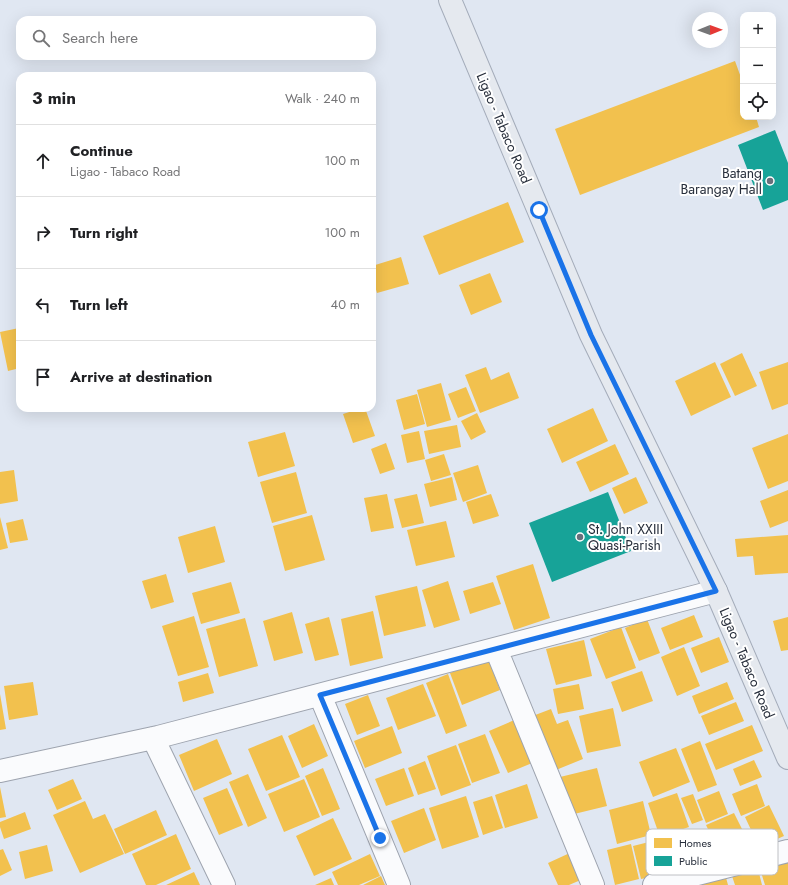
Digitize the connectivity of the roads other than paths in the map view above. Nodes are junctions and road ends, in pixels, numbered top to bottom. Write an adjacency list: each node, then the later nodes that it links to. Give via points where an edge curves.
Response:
1 (450, 0): 2 (main road, Ligao - Tabaco Road, via 591,335)
2 (716, 591): 3 (street); 6 (main road, Ligao - Tabaco Road)
3 (496, 649): 4 (street); 13 (street)
4 (320, 695): 5 (street); 12 (street)
5 (153, 738): 7 (street); 11 (street)
6 (788, 758)
7 (0, 771)
8 (788, 852): 9 (street)
9 (778, 854)
10 (695, 875): 14 (street)
11 (224, 885)
12 (399, 885)
13 (593, 885)
14 (654, 885)

